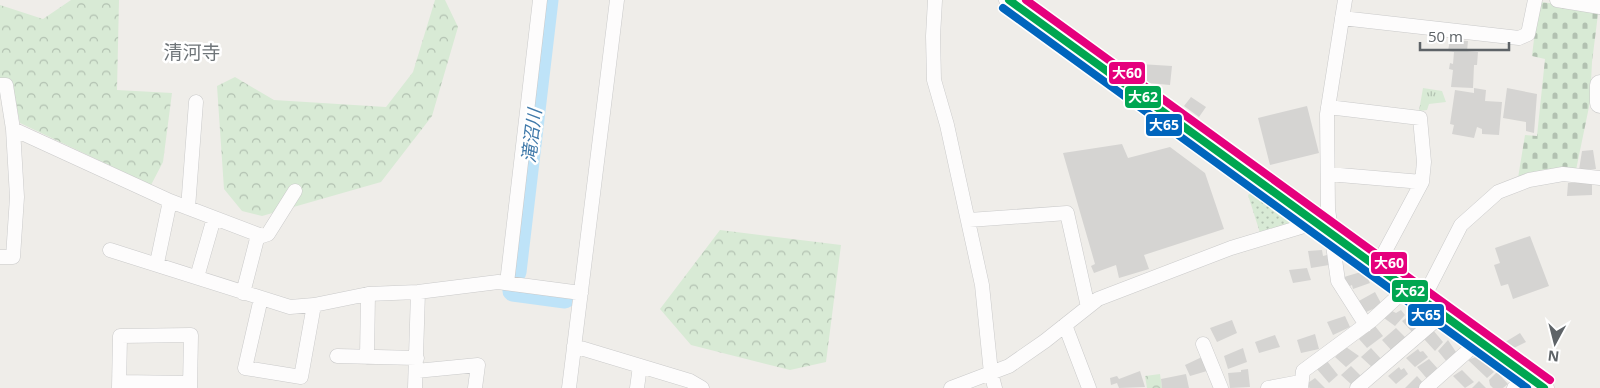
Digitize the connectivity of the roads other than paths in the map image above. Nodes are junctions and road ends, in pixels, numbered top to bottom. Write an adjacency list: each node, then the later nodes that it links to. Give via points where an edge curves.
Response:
1 (540, 0): 32 (street)
2 (617, 0): 35 (street)
3 (932, 0): 23 (street, via 934,80)
4 (1009, 0): 24 (main road)
5 (1345, 0): 9 (street)
6 (1535, 0): 9 (street, via 1528,34 1519,38)
7 (1557, 0): 8 (street)
8 (1600, 7)
9 (1342, 18): 14 (street)
10 (0, 85): 15 (street, via 6,85)
11 (1600, 85): 13 (main road)
12 (196, 102): 21 (street)
13 (1600, 103)
14 (1328, 107): 16 (street); 18 (street, via 1420,118 1424,162)
15 (13, 129): 20 (street); 28 (street, via 17,197 13,257)
16 (1328, 174): 18 (street); 25 (street)
17 (1600, 178): 36 (street, via 1563,174 1530,180 1498,192 1461,225)
18 (1422, 182): 30 (street)
19 (295, 190): 26 (street, via 268,234)
20 (170, 201): 21 (street); 29 (street)
21 (188, 208): 22 (street)
22 (214, 218): 26 (street); 31 (street)
23 (969, 220): 40 (street, via 1067,213); 51 (street, via 982,284)
24 (1314, 223): 25 (main road); 40 (street, via 1231,248 1098,299)
25 (1331, 234): 30 (main road); 43 (street, via 1338,281)
26 (258, 235): 34 (street)
27 (110, 250): 29 (street)
28 (0, 257)
29 (157, 263): 31 (street)
30 (1377, 266): 36 (main road)
31 (198, 277): 34 (street)
32 (507, 283): 33 (street); 35 (street)
33 (418, 292): 37 (street); 49 (street)
34 (243, 293): 38 (street)
35 (581, 293): 46 (street)
36 (1415, 293): 41 (main road); 43 (street)
37 (368, 294): 39 (street); 48 (street)
38 (261, 298): 39 (street, via 290,306); 39 (street, via 245,368 301,377)
39 (314, 306)
40 (1088, 307): 42 (street)
41 (1443, 314): 44 (main road); 66 (street)
42 (1065, 325): 51 (street, via 1009,366); 63 (street)
43 (1366, 325): 55 (street, via 1303,370)
44 (1479, 341): 52 (main road); 67 (street)
45 (1203, 344): 64 (street)
46 (574, 346): 50 (street); 58 (street)
47 (337, 356): 48 (street)
48 (367, 357): 49 (street)
49 (417, 364): 56 (street); 57 (street, via 478,365)
50 (640, 366): 59 (street); 60 (street, via 690,381)
51 (990, 373): 61 (street); 62 (street)
52 (1529, 384)
53 (119, 385): 54 (street); 54 (street, via 120,336 190,335)
54 (190, 385)
55 (1300, 385): 65 (street)
56 (415, 388)
57 (475, 388)
58 (569, 388)
59 (637, 388)
60 (702, 388)
61 (951, 388)
62 (995, 388)
63 (1089, 388)
64 (1221, 388)
65 (1268, 388)
66 (1357, 388)
67 (1426, 388)

